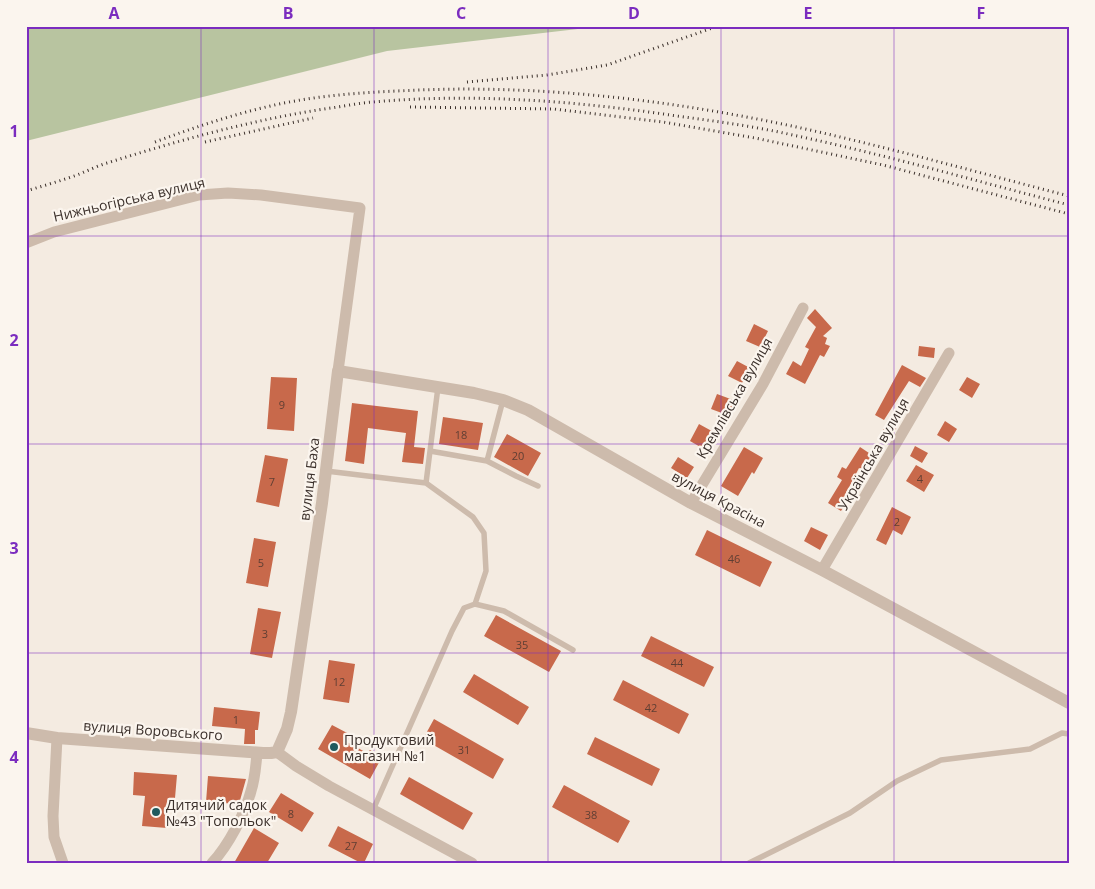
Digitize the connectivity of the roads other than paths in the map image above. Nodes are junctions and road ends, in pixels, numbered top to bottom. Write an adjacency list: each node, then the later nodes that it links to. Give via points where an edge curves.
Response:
1 (360, 208): 2 (street, Нижньогірська вулиця, via 261,195 228,193 199,196 54,232); 5 (street, вулиця Баха)
2 (26, 243)
3 (803, 308): 13 (street, Кремлівська вулиця, via 763,384)
4 (949, 353): 14 (street, Українська вулиця)
5 (338, 371): 6 (street, вулиця Красіна); 10 (street, вулиця Баха)
6 (438, 387): 7 (street, вулиця Красіна); 8 (lane)
7 (503, 400): 9 (lane); 13 (street, вулиця Красіна, via 528,410)
8 (430, 451): 9 (lane); 11 (lane)
9 (487, 461): 12 (lane)
10 (326, 471): 11 (lane); 21 (street, вулиця Баха, via 291,712)
11 (426, 483): 15 (lane, via 473,517 484,533 486,571)
12 (538, 486)
13 (691, 504): 14 (street, вулиця Красіна)
14 (822, 570): 17 (street, вулиця Красіна)
15 (475, 604): 16 (lane, via 504,611); 23 (lane, via 464,608 452,631)
16 (573, 650)
17 (1069, 703)
18 (26, 733): 20 (street, вулиця Воровського)
19 (1069, 734): 27 (lane, via 1062,733 1030,749 941,760 897,781 850,812)
20 (57, 738): 22 (street, вулиця Воровського); 24 (street, via 54,837)
21 (277, 752): 22 (street, вулиця Воровського); 23 (street)
22 (257, 753): 25 (street, via 247,806)
23 (373, 810): 26 (street)
24 (63, 863)
25 (212, 863)
26 (472, 863)
27 (749, 863)

